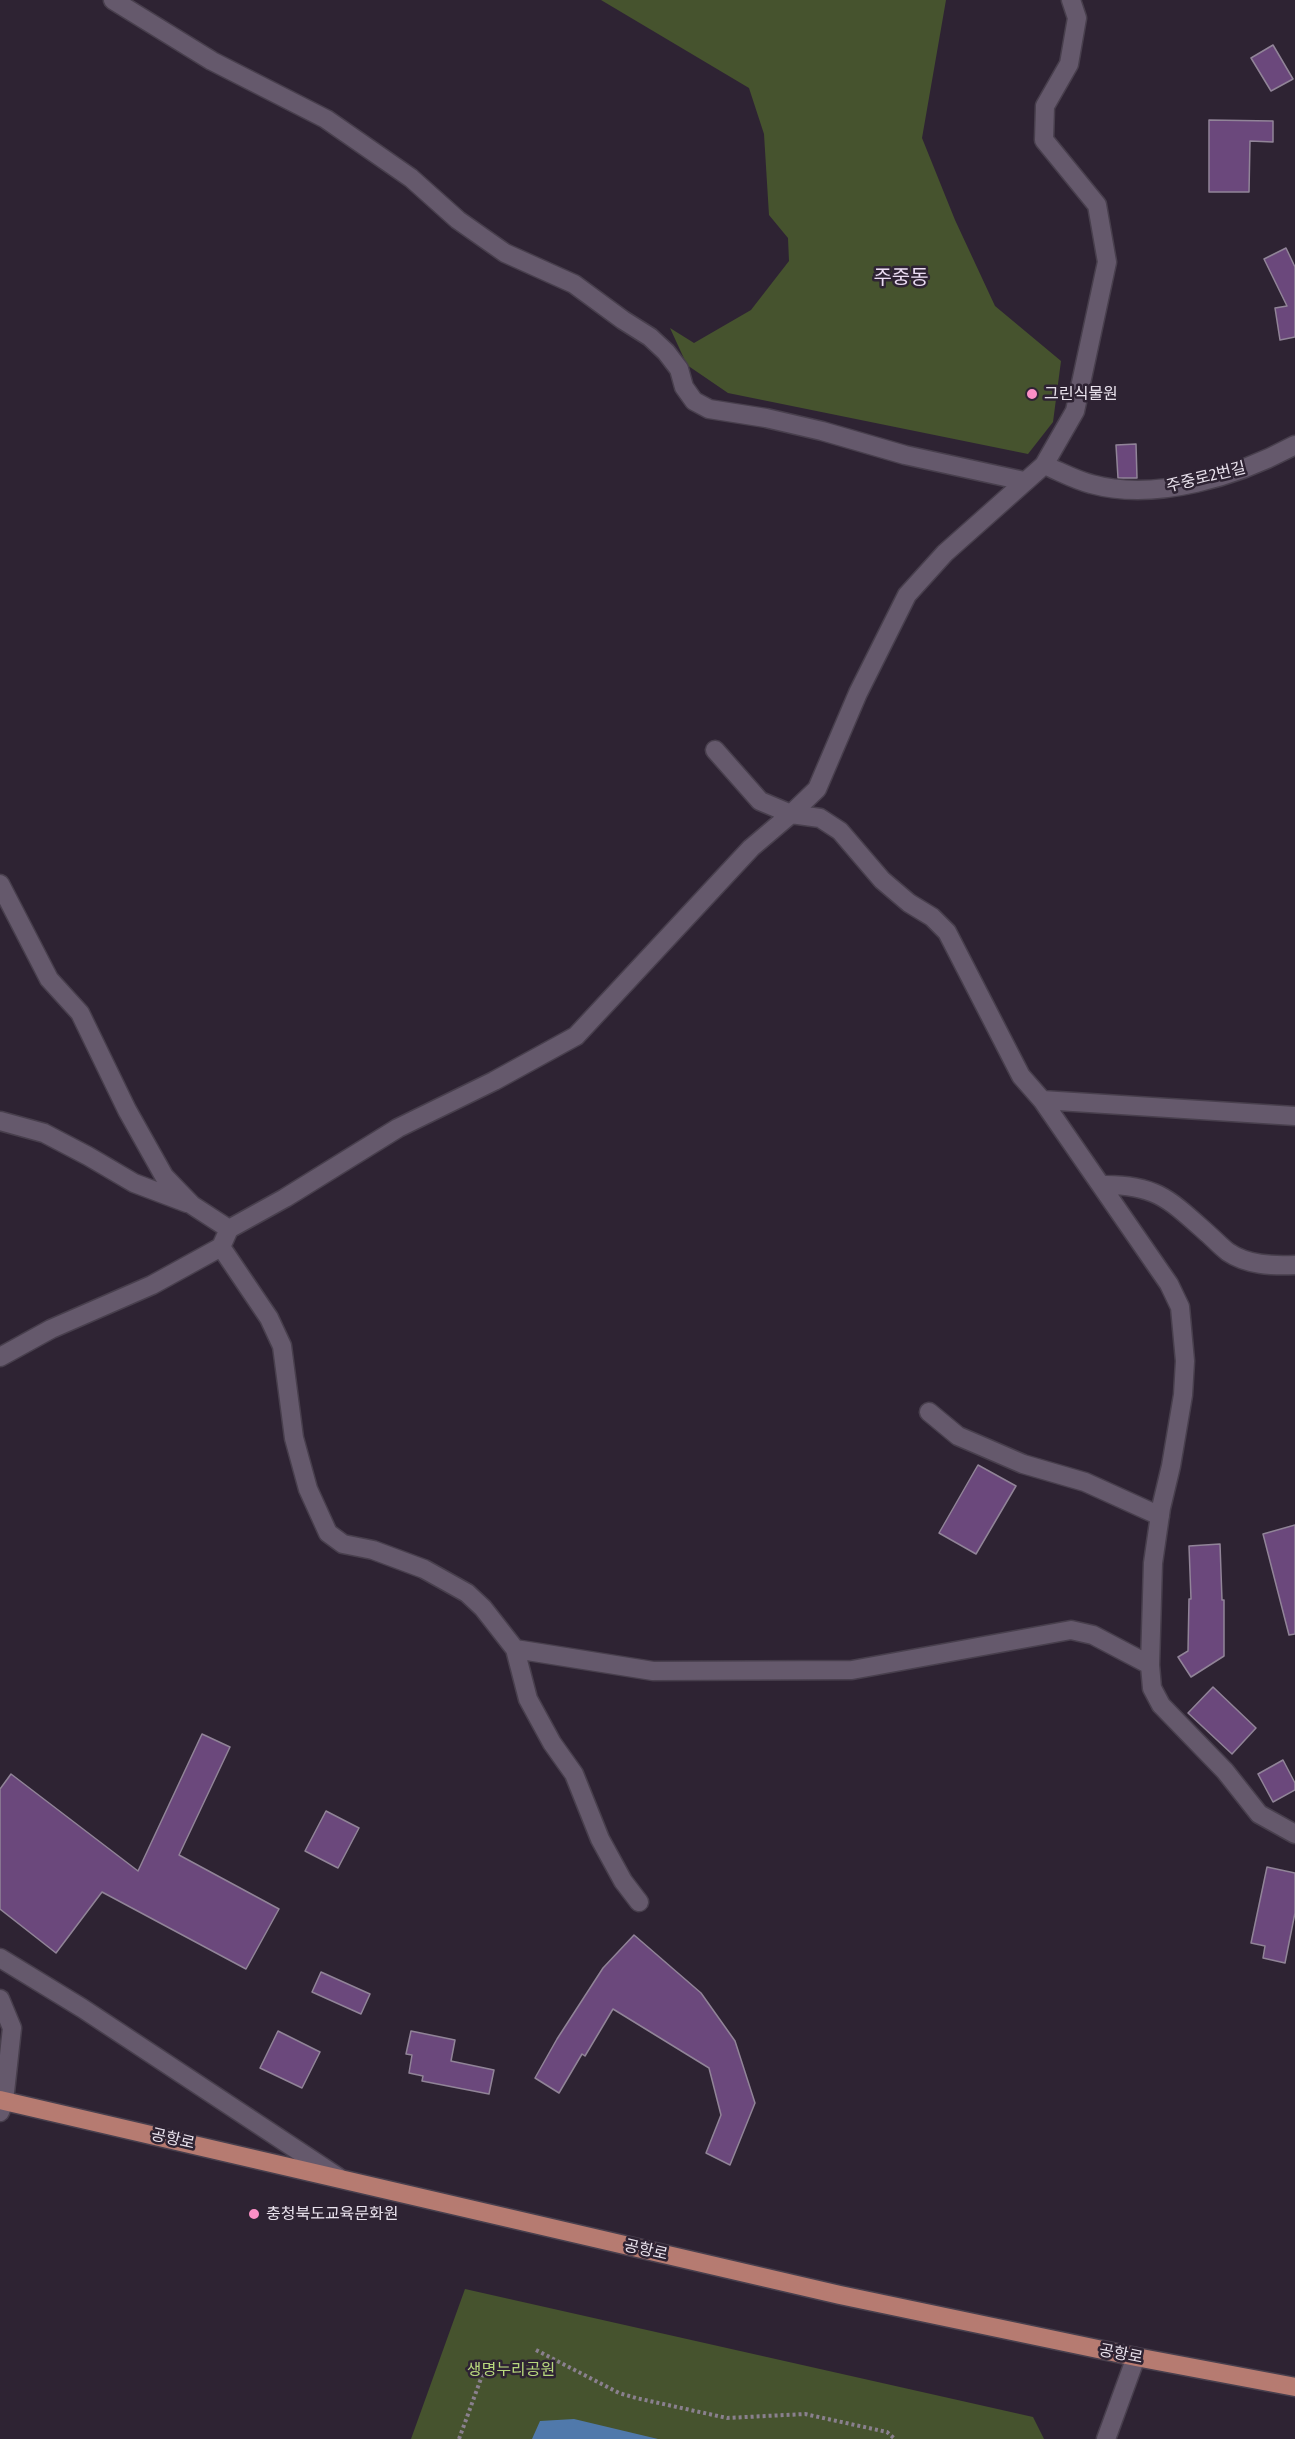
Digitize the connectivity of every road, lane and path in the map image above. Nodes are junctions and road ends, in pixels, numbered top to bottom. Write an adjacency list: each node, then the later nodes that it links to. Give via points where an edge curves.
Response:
1 (112, 0): 5 (street, via 212,61 326,119 411,178 458,220 505,253 574,284 650,337 679,369 684,387 694,401 709,409 766,418)
2 (1071, 0): 4 (street, via 1077,18 1069,64 1045,106 1044,140 1097,205 1107,262 1075,411)
3 (1295, 445): 4 (street, 주중로2번길, via 1264,462 1225,474 1175,487 1136,491 1090,484)
4 (1044, 465): 5 (street)
5 (1024, 481): 7 (street, via 945,553 907,595 858,693 817,789)
6 (715, 750): 7 (street, via 760,801)
7 (791, 814): 9 (street, via 820,818 840,831 882,880 947,932 1022,1076); 14 (street, via 751,848 576,1036 398,1128)
8 (0, 884): 13 (street, via 49,979 80,1013 164,1176)
9 (1042, 1100): 10 (street); 12 (street)
10 (1295, 1116)
11 (0, 1121): 13 (street, via 44,1134 134,1183)
12 (1101, 1185): 16 (street, via 1152,1190 1175,1204 1229,1252 1253,1263); 19 (street, via 1169,1284 1180,1307 1184,1395)
13 (192, 1205): 14 (street)
14 (230, 1229): 15 (street)
15 (221, 1248): 17 (street); 20 (street, via 269,1318 282,1346 294,1438 308,1489 328,1533 343,1544 373,1550 424,1569 467,1593)
16 (1295, 1265)
17 (0, 1357)
18 (929, 1412): 19 (street, via 958,1436 1023,1464 1085,1482)
19 (1160, 1515): 21 (street, via 1153,1563)
20 (515, 1649): 21 (street, via 653,1671 852,1670 1071,1630 1093,1635); 23 (street, via 528,1699 574,1774 600,1839)
21 (1150, 1665): 22 (street, via 1152,1688 1161,1705 1225,1771 1259,1814)
22 (1295, 1834)
23 (639, 1902)
24 (0, 1958): 27 (street)
25 (0, 2000): 26 (street, via 12,2028)
26 (1, 2104): 27 (main road, 공항로)
27 (338, 2177): 29 (main road, 공항로, via 840,2295)
28 (536, 2350): 33 (path, via 636,2398 727,2418 805,2414 887,2432)
29 (1136, 2357): 31 (main road, 공항로); 34 (street)
30 (483, 2373): 32 (path)
31 (1295, 2387)
32 (459, 2439)
33 (895, 2439)
34 (1106, 2439)

